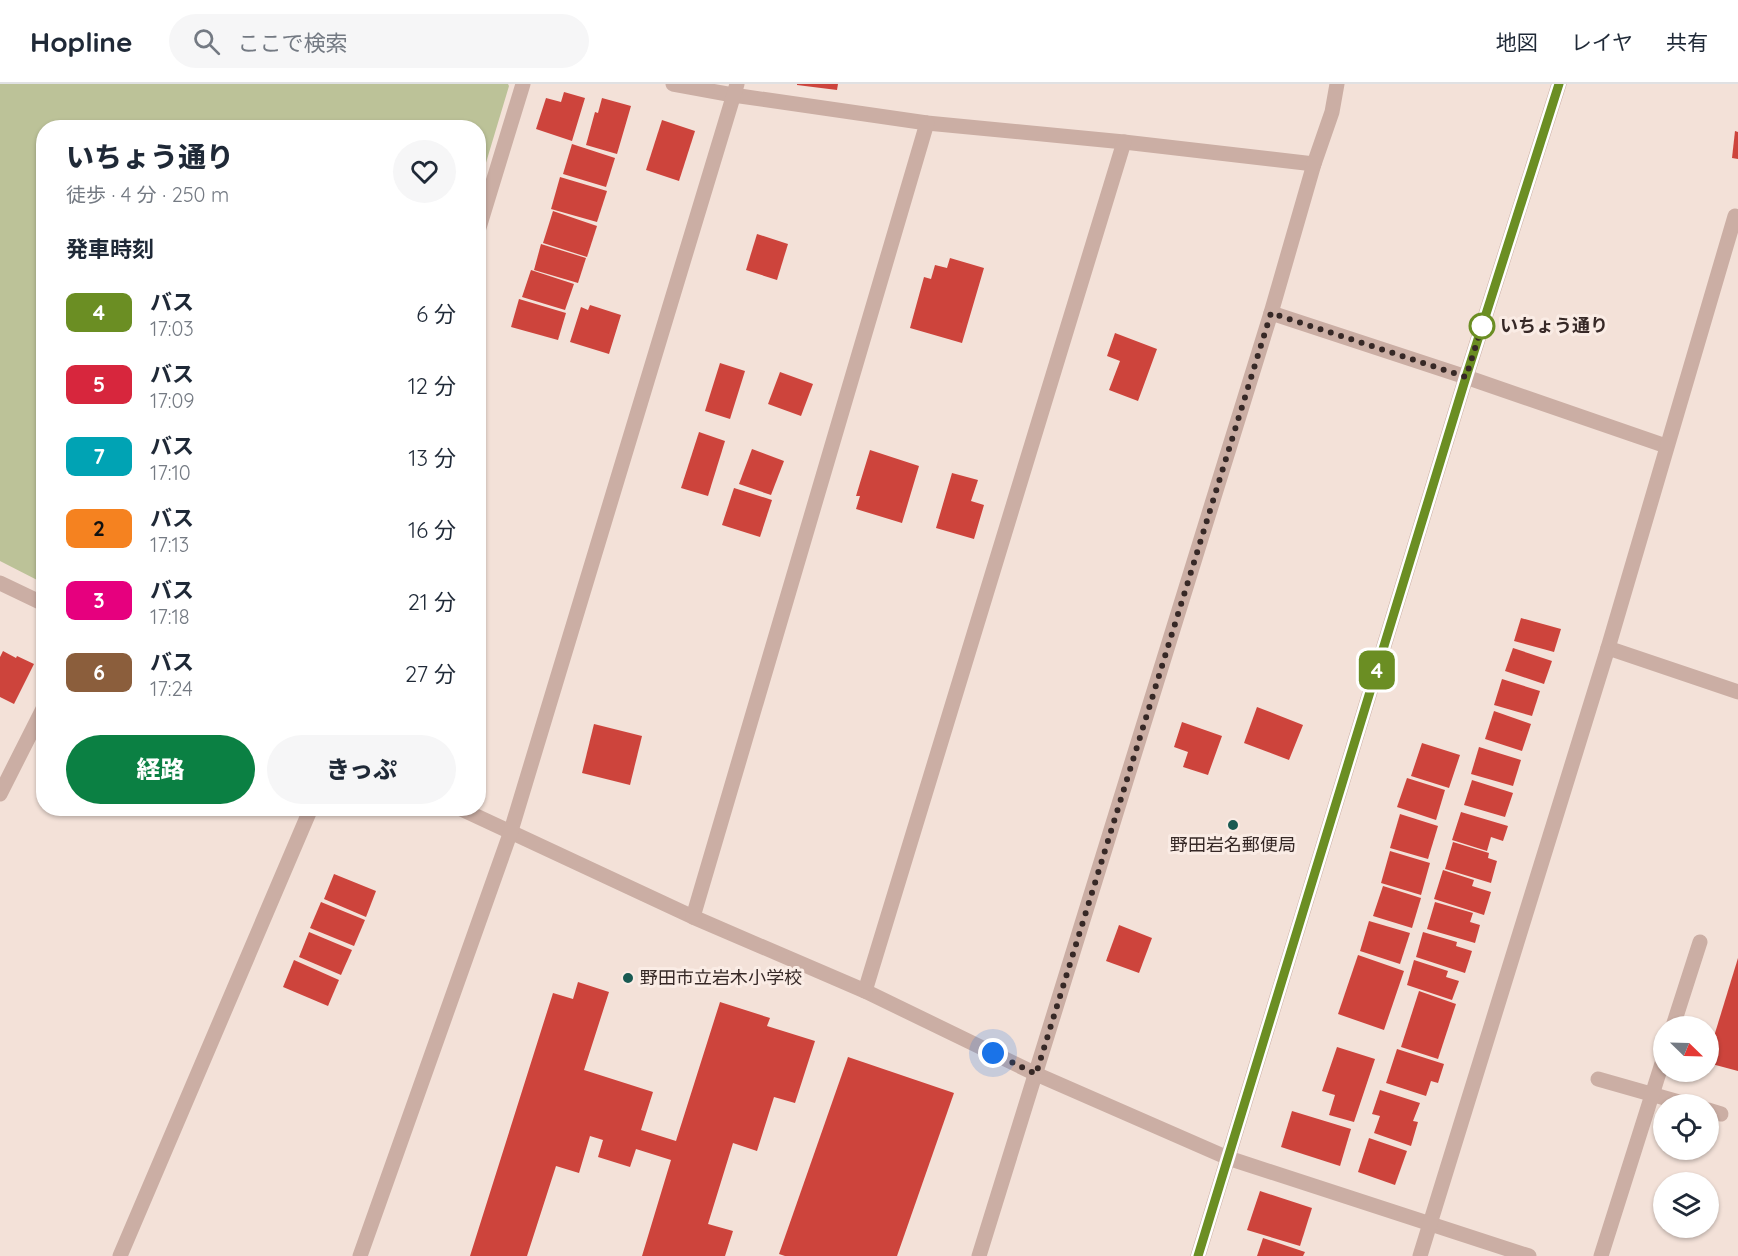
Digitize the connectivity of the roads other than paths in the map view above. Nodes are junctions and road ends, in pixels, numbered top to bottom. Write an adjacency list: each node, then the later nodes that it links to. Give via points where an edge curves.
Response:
1 (524, 84): 9 (street)
2 (673, 84): 5 (street)
3 (1337, 84): 8 (street)
4 (1559, 84): 12 (street)
5 (735, 89): 6 (street); 22 (street)
6 (927, 123): 7 (street); 23 (street)
7 (1124, 142): 8 (street); 25 (street)
8 (1314, 164): 11 (street)
9 (486, 205)
10 (1738, 217): 13 (street, via 1734,216)
11 (1271, 313): 12 (street); 27 (street)
12 (1466, 377): 13 (street); 31 (street)
13 (1666, 446): 16 (street)
14 (0, 583): 15 (street)
15 (36, 600)
16 (1608, 648): 17 (street); 32 (street)
17 (1738, 692)
18 (36, 723): 19 (street)
19 (0, 794)
20 (308, 816): 33 (street)
21 (475, 816): 22 (street)
22 (510, 834): 23 (street); 34 (street)
23 (693, 917): 25 (street)
24 (1700, 942): 26 (street)
25 (865, 991): 27 (street)
26 (1676, 1016)
27 (1036, 1074): 31 (street); 35 (street)
28 (1598, 1079): 30 (street)
29 (1656, 1082): 30 (street)
30 (1652, 1094): 39 (street)
31 (1228, 1158): 32 (street); 36 (street)
32 (1430, 1223): 37 (street); 38 (street)
33 (120, 1256)
34 (360, 1256)
35 (979, 1256)
36 (1198, 1256)
37 (1420, 1256)
38 (1530, 1256)
39 (1601, 1256)

